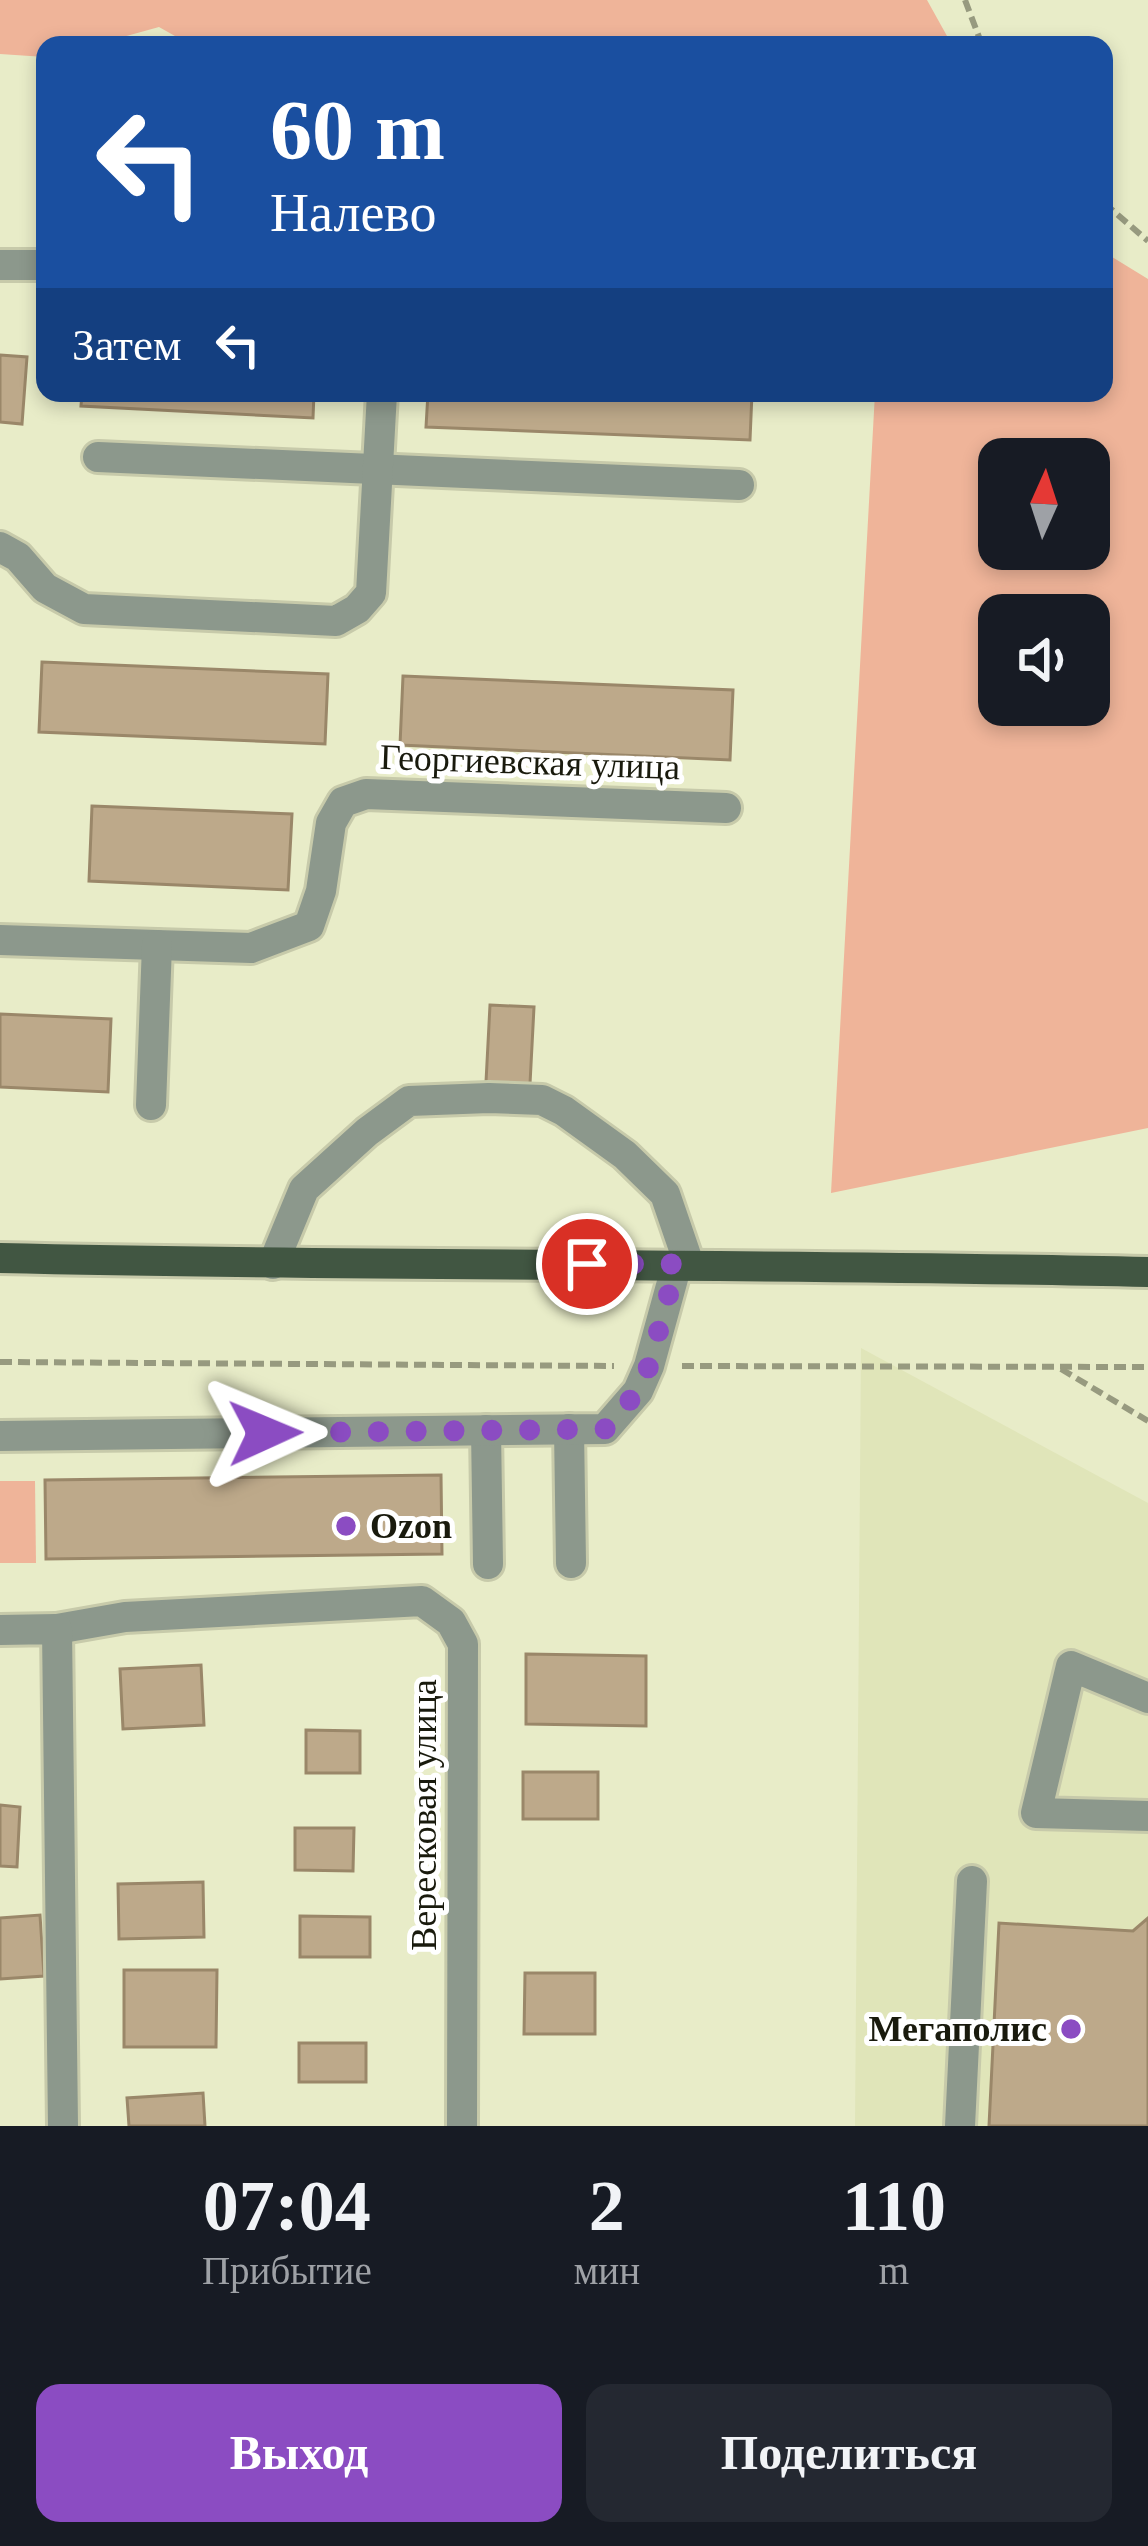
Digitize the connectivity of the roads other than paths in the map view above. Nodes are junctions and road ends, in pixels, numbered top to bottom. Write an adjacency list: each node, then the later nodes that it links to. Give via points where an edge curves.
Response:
1 (36, 265): 2 (street)
2 (0, 266)
3 (381, 402): 5 (street)
4 (98, 457): 5 (street)
5 (377, 469): 6 (street); 7 (street, via 371,593 335,621 84,610)
6 (739, 485)
7 (0, 548)
8 (726, 808): 10 (street, Георгиевская улица, via 366,794 344,802 331,823 309,926 251,948)
9 (0, 940): 10 (street, Георгиевская улица)
10 (157, 945): 11 (street)
11 (151, 1105)
12 (0, 1258): 13 (main road)
13 (273, 1264): 14 (main road); 14 (street, via 304,1190 367,1132 409,1101 489,1098 542,1100 625,1155 665,1194)
14 (683, 1264): 15 (main road); 16 (street, via 638,1391 605,1429)
15 (1148, 1272)
16 (569, 1429): 17 (street); 19 (street)
17 (486, 1430): 18 (street); 20 (street)
18 (0, 1436)
19 (571, 1563)
20 (488, 1564)
21 (57, 1629): 22 (street, Вересковая улица); 26 (street); 27 (street, Вересковая улица, via 125,1617 422,1600 452,1622 464,1644)
22 (0, 1630)
23 (1148, 1698): 24 (street, via 1071,1666 1036,1813)
24 (1148, 1816)
25 (972, 1881): 28 (street)
26 (63, 2126)
27 (462, 2126)
28 (961, 2126)

